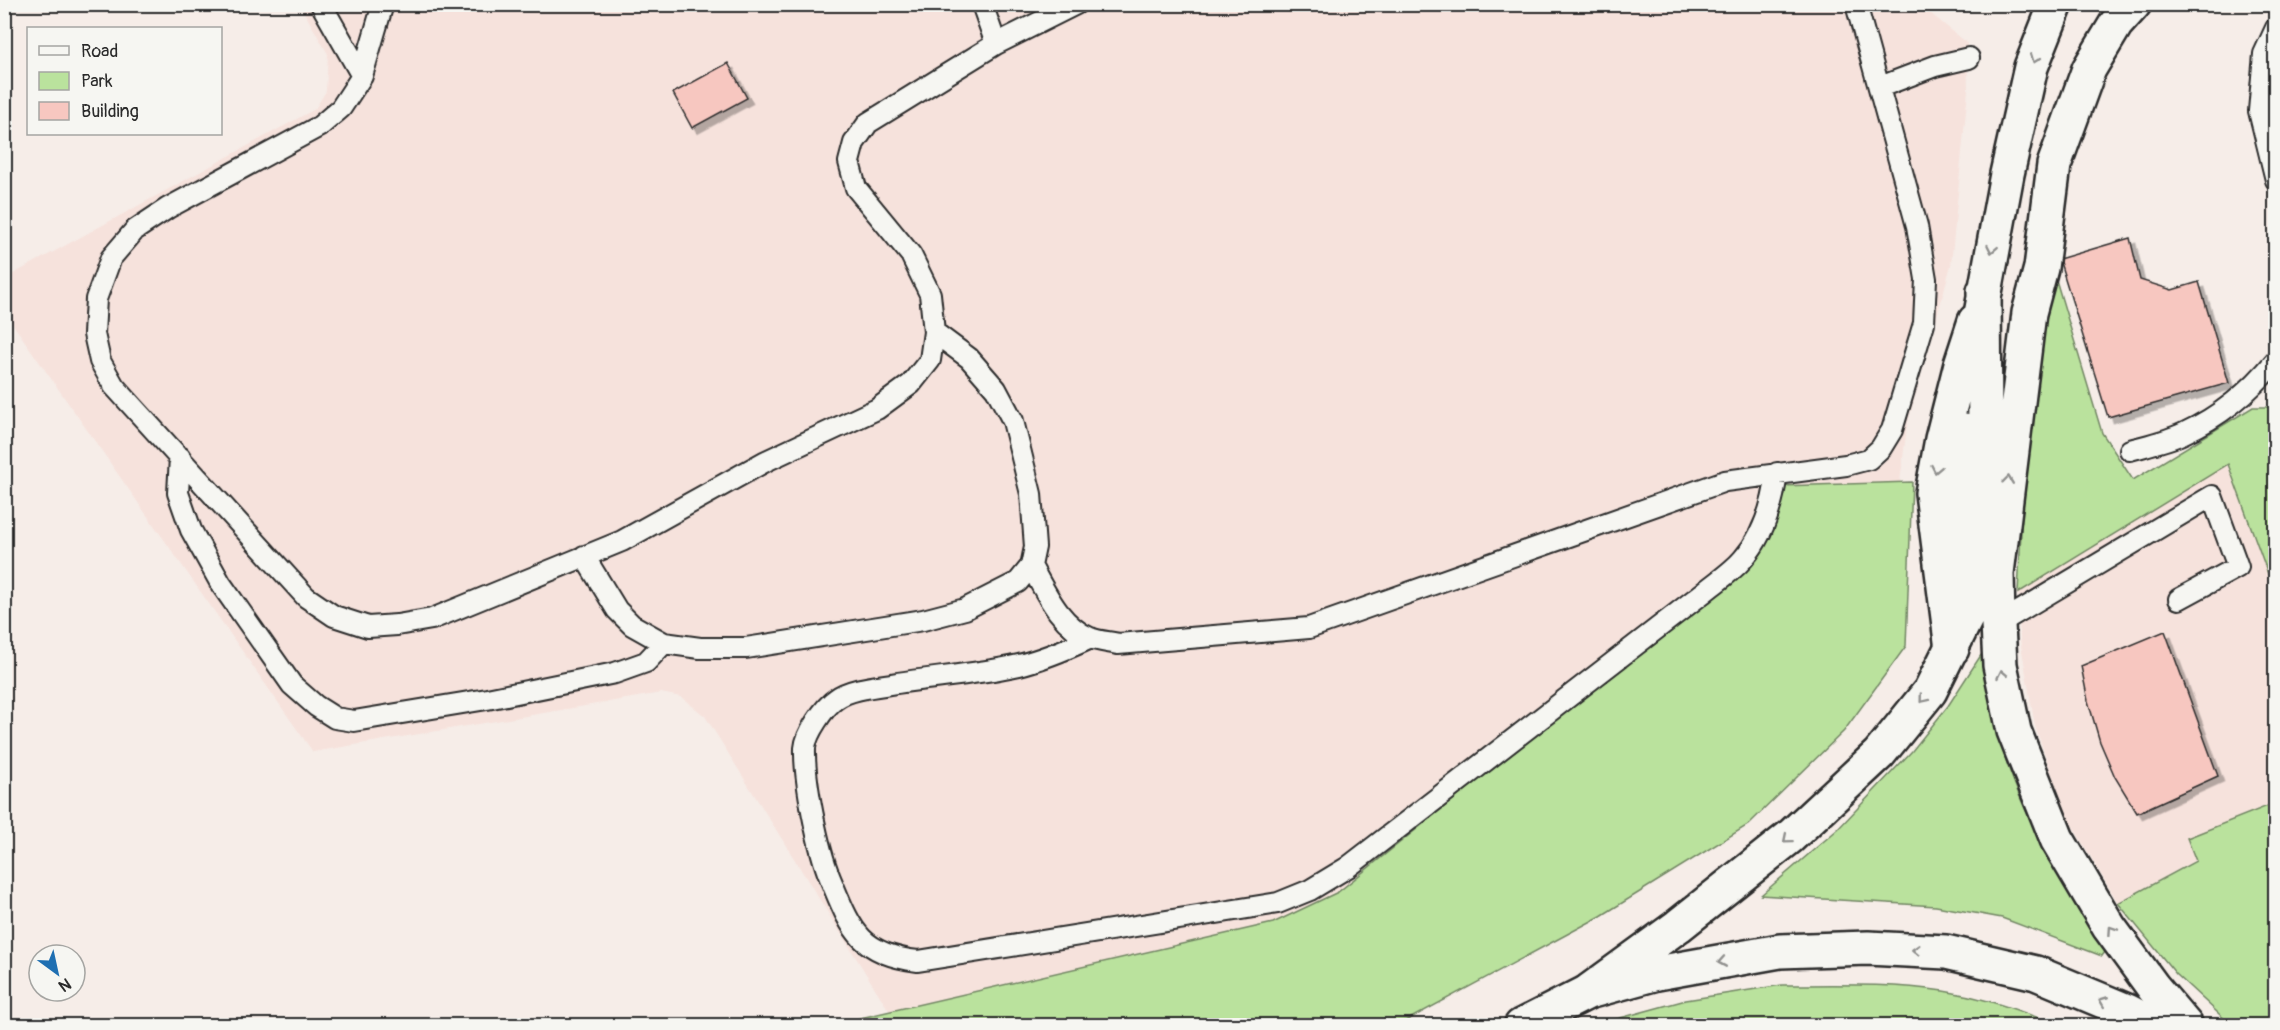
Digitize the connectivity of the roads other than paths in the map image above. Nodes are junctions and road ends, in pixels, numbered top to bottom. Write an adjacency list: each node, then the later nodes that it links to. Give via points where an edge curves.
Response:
1 (321, 4): 11 (lane)
2 (383, 4): 11 (lane)
3 (982, 4): 9 (lane)
4 (1076, 4): 9 (lane)
5 (1856, 4): 12 (lane)
6 (2056, 4): 14 (street, one-way to 14, via 2031,67)
7 (2134, 4): 23 (street, one-way to 7, via 1997,573 2029,313 2041,268 2054,165 2089,69 2116,24)
8 (2276, 28): 13 (lane, via 2264,54 2259,111)
9 (996, 44): 15 (lane, via 868,123 854,143 849,162 856,188 910,255 930,294)
10 (1969, 58): 12 (lane, via 1935,66)
11 (362, 76): 18 (lane, via 341,108 320,126 168,208 135,230 111,258 96,299 94,334 100,361 114,386)
12 (1881, 87): 19 (lane, via 1917,226 1926,279 1924,323 1892,430 1881,448 1869,459 1846,465)
13 (2276, 180)
14 (1984, 291): 26 (street, via 1984,430 1974,602); 26 (street, one-way to 26, via 1961,363 1932,494)
15 (934, 332): 20 (lane, via 930,360 911,384 877,409 766,461 622,541); 21 (lane, via 969,358 996,389 1013,421 1031,494 1035,547)
16 (2276, 360): 17 (lane, via 2228,410 2183,434)
17 (2130, 450)
18 (180, 457): 20 (lane, via 306,597 334,616 368,627 432,619); 25 (lane, via 178,493 190,530 221,584 292,685 335,718 354,721 615,673 646,662)
19 (1777, 473): 24 (lane, via 1725,481 1309,628 1118,644); 24 (lane, via 1765,525 1743,559 1348,867 1310,890 1259,907 918,961 893,958 868,945 848,921 825,866 808,785 805,746 819,717 836,698 865,688 1018,665)
20 (584, 556): 25 (lane, via 617,610)
21 (1031, 566): 24 (lane, via 1068,625); 25 (lane, via 1018,582 999,593 965,609 923,620 746,648)
22 (2179, 599): 23 (lane, via 2238,567 2212,496)
23 (1998, 624): 30 (street, one-way to 23, via 2109,927 2057,839 2014,731 2000,665)
24 (1091, 638)
25 (664, 643)
26 (1952, 649): 27 (street, one-way to 27, via 1930,691 1879,754 1837,795 1678,926)
27 (1588, 992): 28 (street); 29 (street, one-way to 27, via 2036,974 1946,952 1868,948 1780,951 1657,973)
28 (1521, 1026)
29 (2156, 1026)
30 (2186, 1026)

